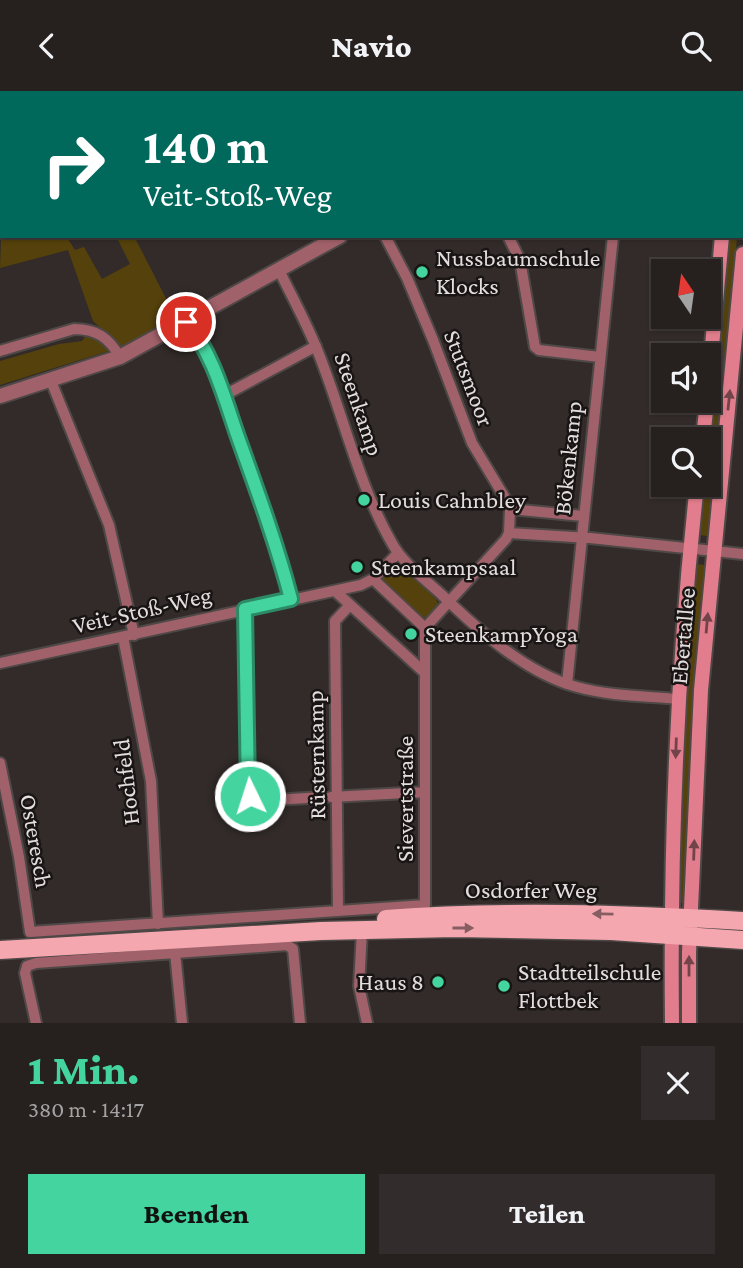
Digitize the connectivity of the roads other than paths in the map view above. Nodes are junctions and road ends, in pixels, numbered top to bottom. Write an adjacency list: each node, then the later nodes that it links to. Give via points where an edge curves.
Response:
1 (336, 238): 7 (street)
2 (386, 238): 18 (street, Stutsmoor, via 433,340 472,443)
3 (509, 238): 12 (street, via 520,260 535,347)
4 (613, 238): 12 (street, Bökenkamp)
5 (722, 238): 9 (main road)
6 (743, 254): 23 (main road, Ebertallee, one-way to 6)
7 (279, 270): 8 (street); 10 (street, Steenkamp)
8 (186, 322): 13 (street); 16 (street)
9 (712, 343)
10 (316, 346): 16 (street); 24 (street, Steenkamp, via 361,474)
11 (0, 351): 13 (street, via 87,329 105,337)
12 (600, 357): 19 (street, Bökenkamp)
13 (120, 358): 14 (street)
14 (51, 381): 15 (street); 33 (street, Hochfeld, via 109,525)
15 (0, 396)
16 (223, 396): 28 (street)
17 (696, 497): 22 (main road, Ebertallee)
18 (510, 509): 19 (street); 20 (street)
19 (583, 516): 21 (street, Bökenkamp)
20 (509, 533): 21 (street); 29 (street)
21 (581, 538): 22 (street); 36 (street, Bökenkamp)
22 (690, 548): 23 (street); 37 (main road, Ebertallee)
23 (713, 551): 25 (street); 45 (main road, Ebertallee, one-way to 23, via 701,690)
24 (398, 553): 26 (street); 29 (street, Steenkamp)
25 (743, 554)
26 (373, 579): 27 (street); 32 (street)
27 (335, 591): 28 (street, Veit-Stoß-Weg); 30 (street)
28 (291, 599): 31 (street, Veit-Stoß-Weg)
29 (449, 602): 32 (street); 36 (street, Steenkamp, via 499,644)
30 (350, 605): 35 (street); 40 (street, Rüsternkamp, via 335,621)
31 (245, 609): 33 (street, Veit-Stoß-Weg); 40 (street, via 250,796 256,801)
32 (425, 628): 35 (street, Sievertstraße)
33 (128, 636): 34 (street, Veit-Stoß-Weg); 47 (street, Hochfeld, via 151,781)
34 (0, 663)
35 (425, 673): 39 (street, Sievertstraße)
36 (567, 684): 37 (street, Steenkamp, via 620,695)
37 (678, 699): 44 (main road, Ebertallee, one-way to 44)
38 (0, 762): 47 (street, Osteresch, via 30,932)
39 (425, 792): 40 (street); 41 (street, Sievertstraße)
40 (330, 797): 42 (street, Rüsternkamp)
41 (425, 905): 42 (street); 43 (street)
42 (338, 910): 47 (street)
43 (443, 915): 44 (main road, Osdorfer Weg, one-way to 43); 49 (main road, Osdorfer Weg, via 367,920)
44 (671, 916): 45 (main road, Osdorfer Weg); 50 (main road, Ebertallee)
45 (691, 918): 46 (main road, Osdorfer Weg); 51 (main road, Ebertallee)
46 (743, 921)
47 (158, 924)
48 (362, 930): 49 (main road, Osdorfer Weg); 50 (main road, Osdorfer Weg, one-way to 50, via 549,929); 59 (street, via 359,985)
49 (321, 931): 53 (main road, Osdorfer Weg)
50 (671, 935): 51 (main road, Osdorfer Weg); 60 (main road, Ebertallee)
51 (690, 937): 52 (main road, Osdorfer Weg); 61 (main road, Ebertallee, one-way to 51)
52 (743, 940)
53 (4, 950): 55 (street, Osdorfer Weg)
54 (176, 952): 55 (street); 57 (street); 58 (street, via 287,945 293,949)
55 (27, 966): 56 (street)
56 (36, 1023)
57 (182, 1023)
58 (300, 1023)
59 (367, 1023)
60 (672, 1023)
61 (689, 1023)

